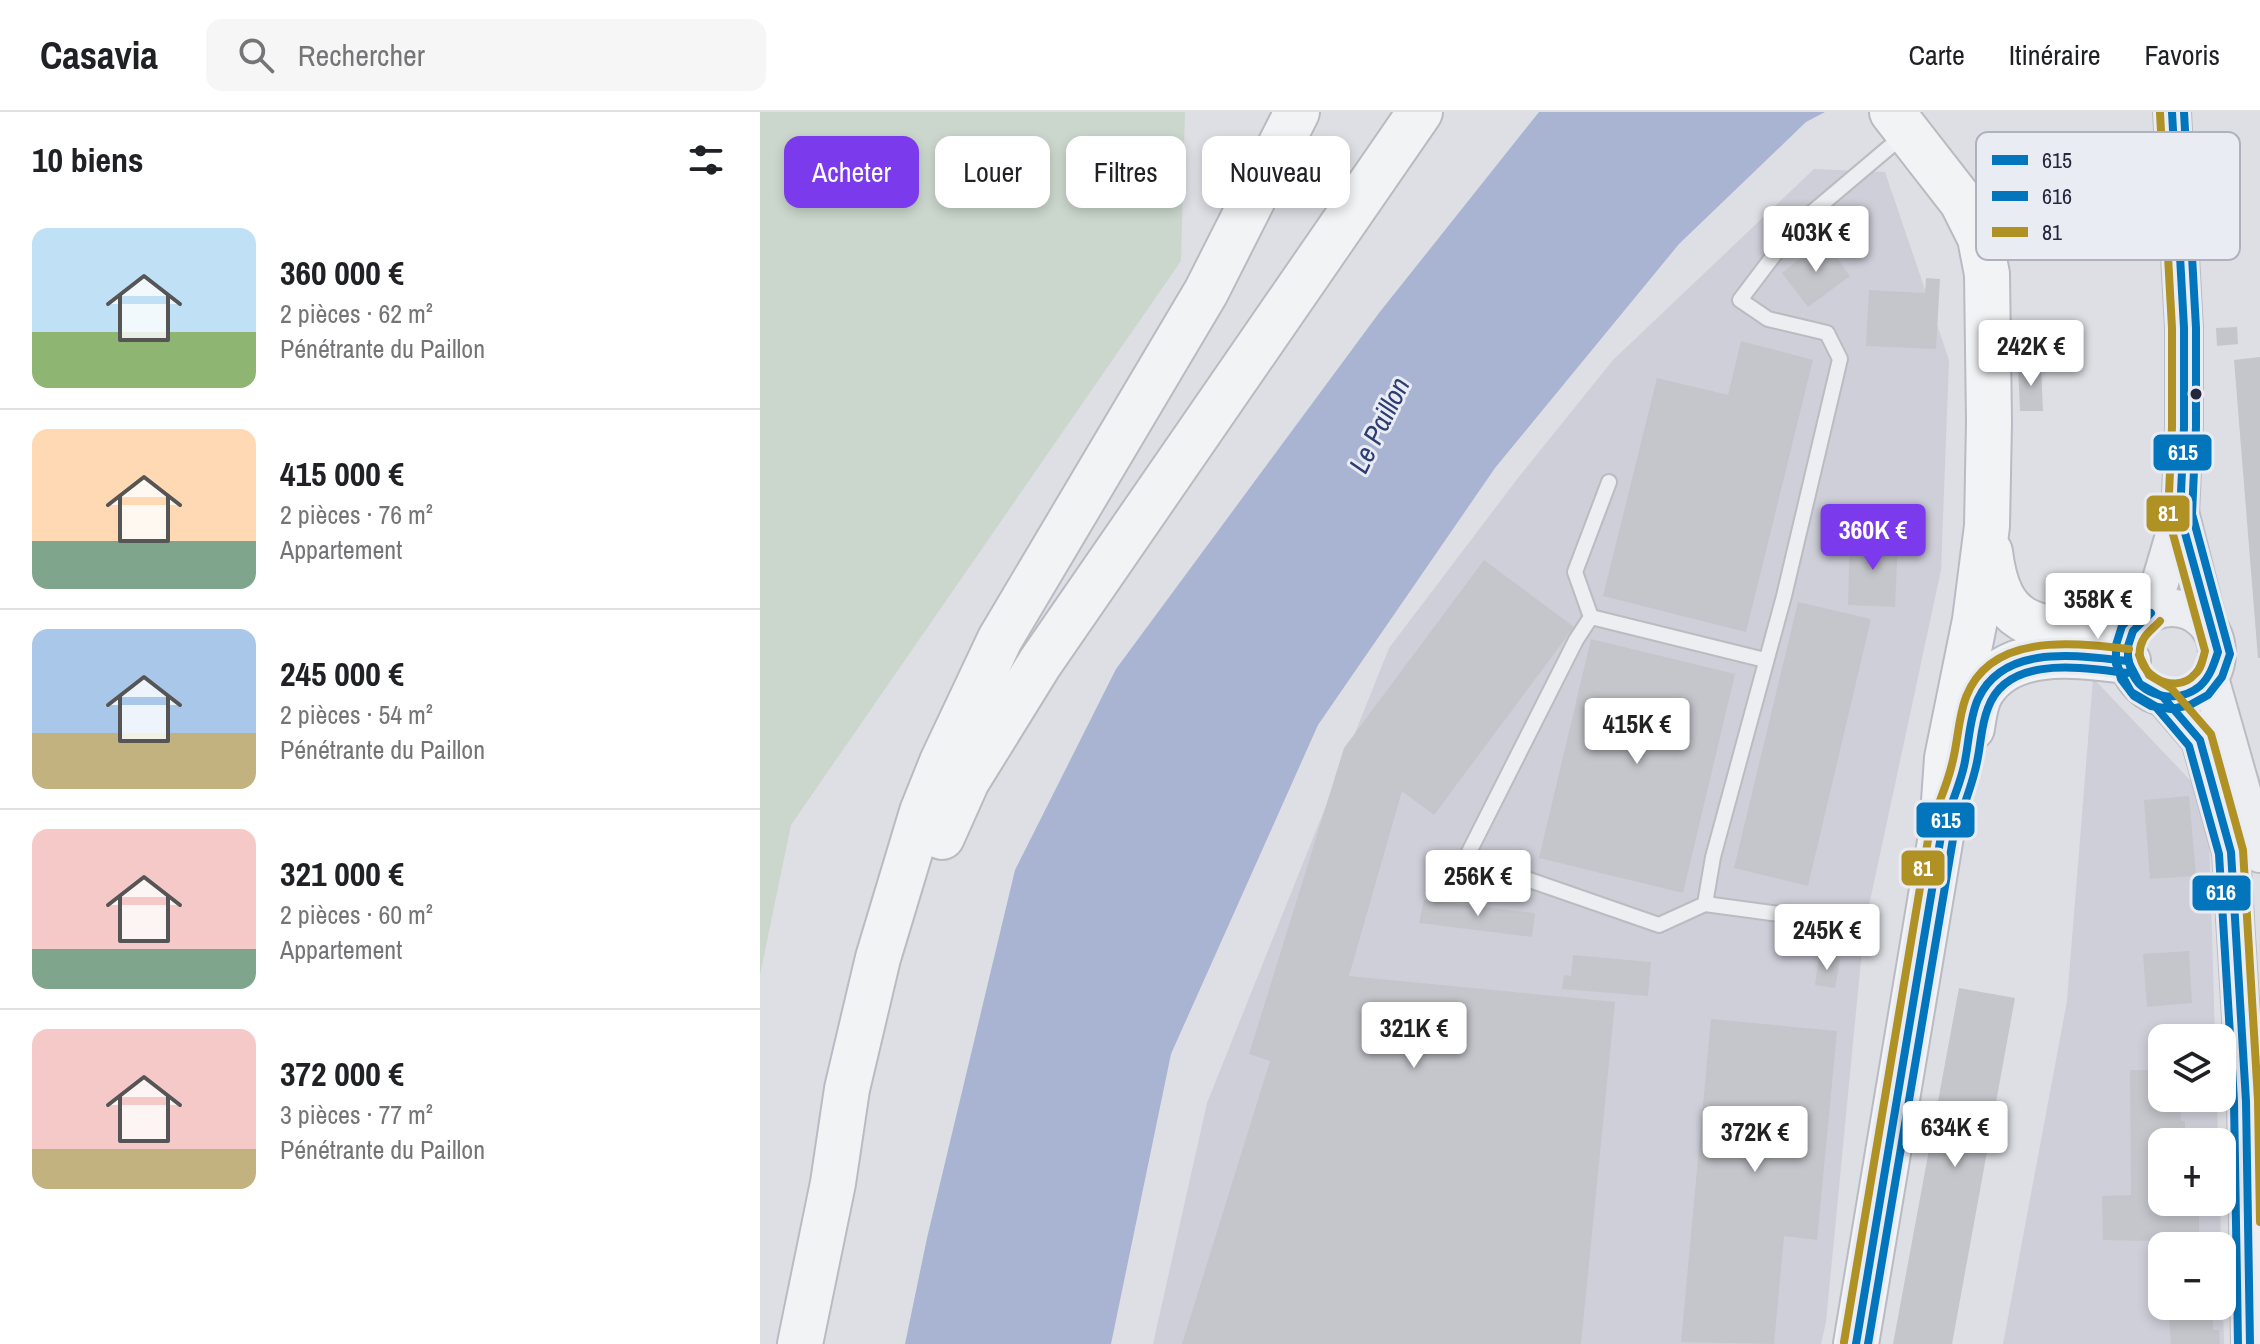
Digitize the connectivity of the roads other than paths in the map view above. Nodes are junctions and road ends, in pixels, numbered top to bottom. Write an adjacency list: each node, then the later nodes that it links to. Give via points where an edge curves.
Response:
1 (1297, 112): 24 (main road, via 1206,292 1021,601 947,749 878,958 847,1089)
2 (1420, 112): 24 (main road, via 1040,663 967,781 921,887 863,1097)
3 (2172, 112): 5 (street)
4 (1898, 120): 6 (main road, via 1962,202); 16 (lane, via 1796,226 1740,300 1768,319 1827,333 1840,359)
5 (2173, 132)
6 (1976, 229)
7 (1985, 260): 11 (main road)
8 (2180, 260): 10 (street)
9 (1609, 482): 12 (lane, via 1575,572)
10 (2180, 515): 13 (street); 14 (street)
11 (1987, 526): 15 (main road, via 2002,599); 19 (main road, via 1975,620 1947,758)
12 (1591, 617): 16 (lane); 22 (lane, via 1466,858 1659,925)
13 (2209, 627): 14 (street, via 2188,611 2163,609); 17 (street, via 2218,652)
14 (2126, 640): 15 (main road); 18 (street, via 2140,684)
15 (2033, 641): 19 (main road, via 2019,660 1982,690)
16 (1765, 660): 22 (lane)
17 (2210, 678): 18 (street, via 2189,694); 20 (street)
18 (2163, 697): 21 (street, via 2200,740)
19 (1942, 830): 26 (main road)
20 (2260, 854)
21 (2247, 896): 27 (street)
22 (1705, 904): 23 (lane)
23 (1838, 922)
24 (833, 1183): 25 (main road)
25 (800, 1344)
26 (1856, 1344)
27 (2250, 1344)

